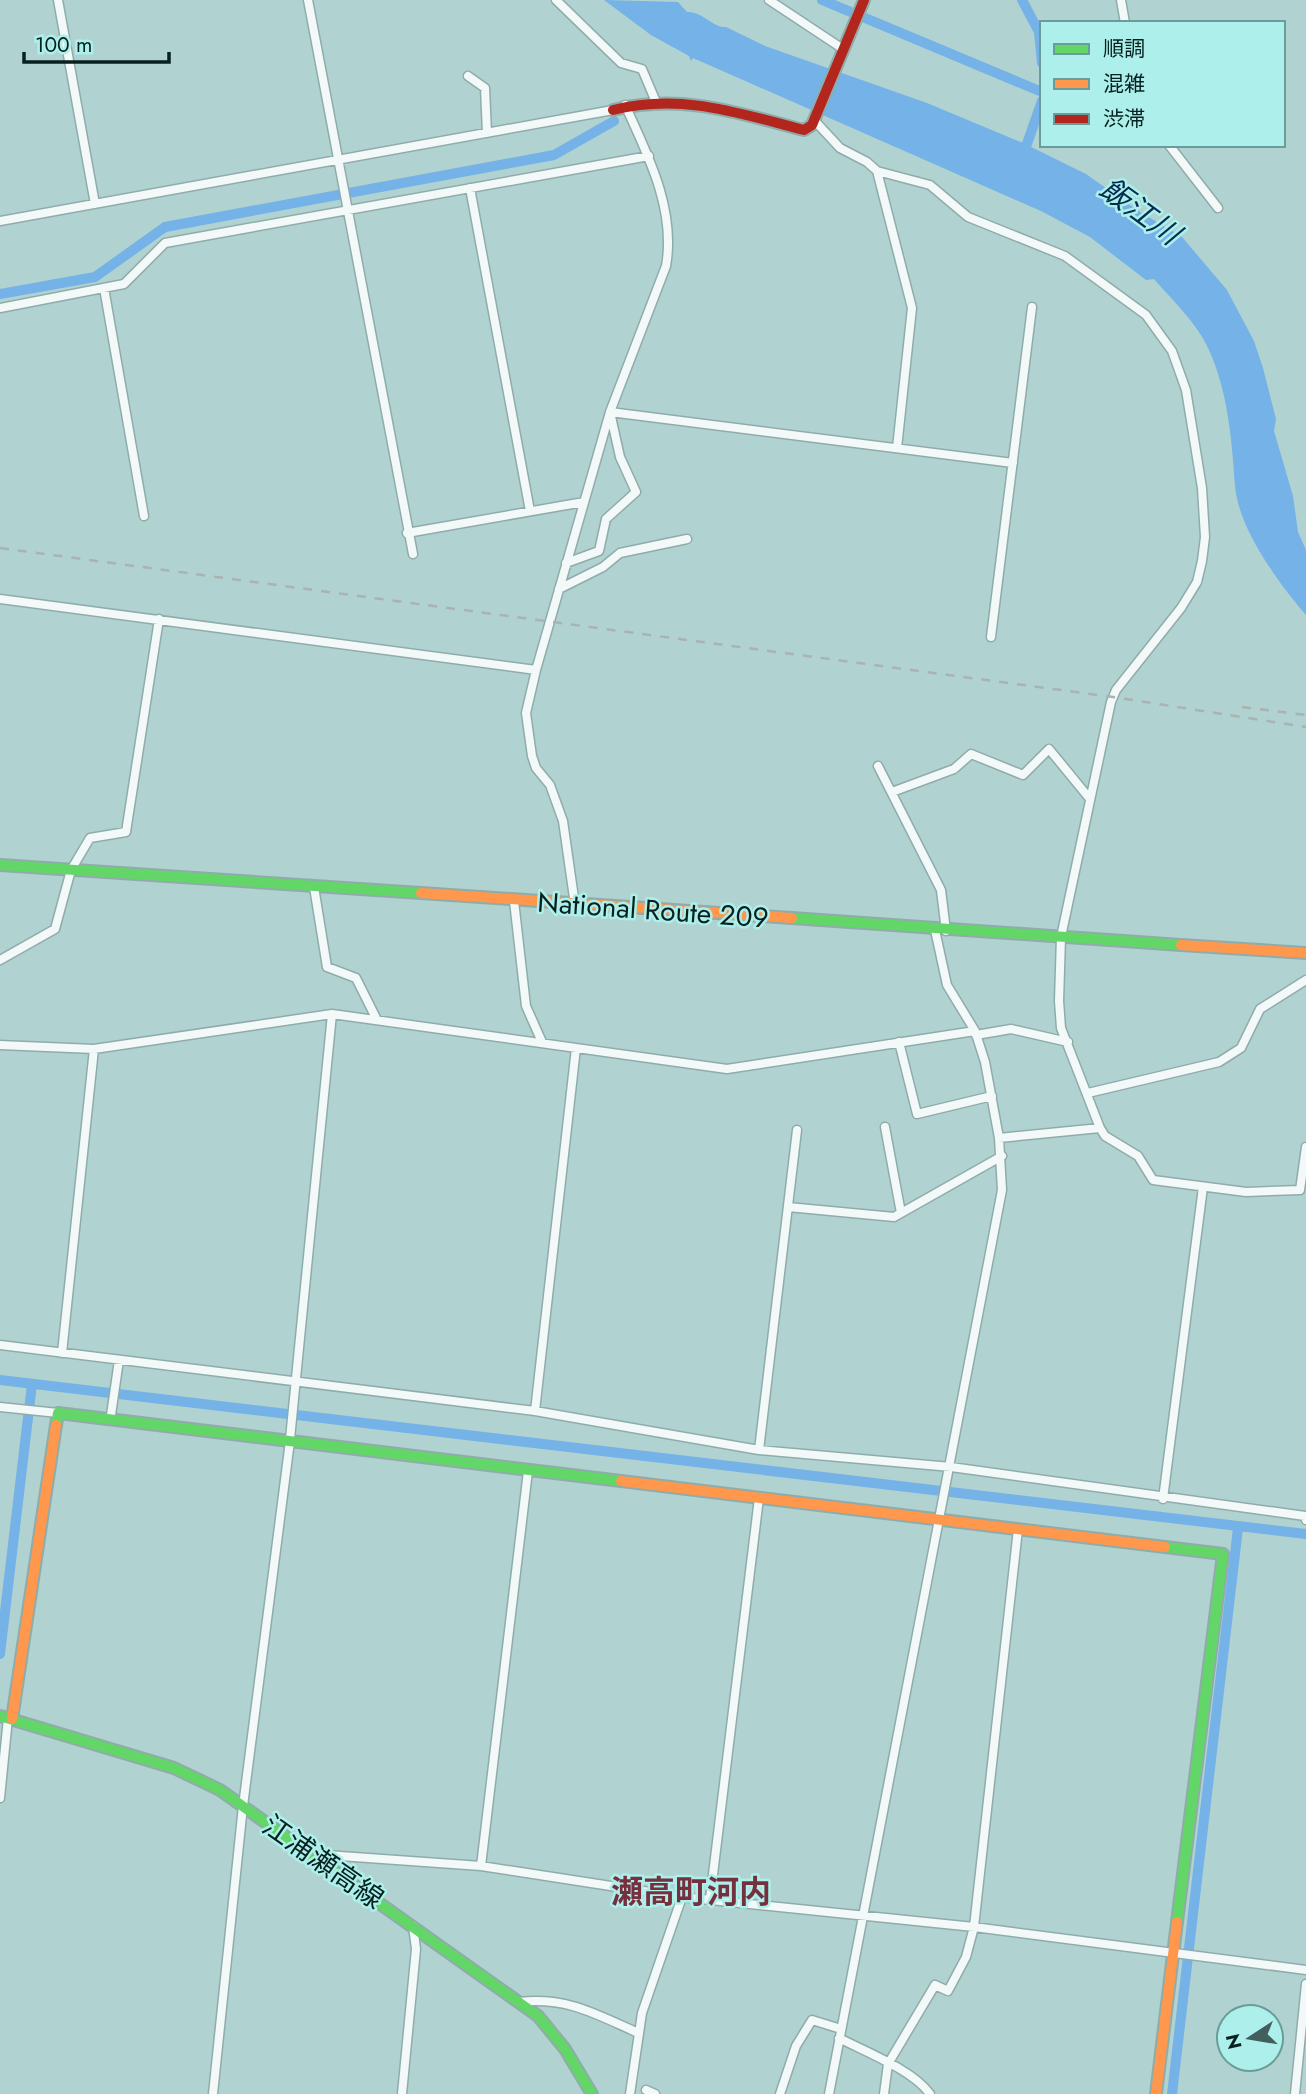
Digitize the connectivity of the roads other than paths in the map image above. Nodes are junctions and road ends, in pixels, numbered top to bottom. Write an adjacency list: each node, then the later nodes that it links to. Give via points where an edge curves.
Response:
1 (58, 0): 20 (street)
2 (308, 0): 17 (street)
3 (556, 0): 10 (street, via 621,63 642,69)
4 (769, 0): 8 (street)
5 (1121, 0): 7 (street)
6 (862, 2): 8 (main road)
7 (1125, 21)
8 (842, 52): 13 (main road)
9 (468, 76): 14 (street, via 485,88)
10 (656, 102): 11 (main road); 13 (main road, via 727,108 796,130 804,130)
11 (625, 105): 12 (main road); 16 (street)
12 (612, 110): 14 (street)
13 (814, 120): 18 (street, via 840,148)
14 (487, 133): 17 (street)
15 (1171, 147): 21 (street)
16 (649, 156): 19 (street); 27 (street, via 665,209 669,250)
17 (339, 160): 20 (street); 22 (street)
18 (877, 171): 28 (street, via 912,308); 44 (street, via 929,184 968,217 1065,256 1158,327 1186,390 1202,488 1202,561 1197,582 1181,608 1116,691)
19 (470, 188): 22 (street); 31 (street)
20 (95, 204): 23 (street)
21 (1217, 208)
22 (348, 210): 24 (street, via 165,243 124,284); 33 (street)
23 (0, 221)
24 (104, 288): 25 (street); 32 (street)
25 (0, 307)
26 (1032, 307): 29 (street)
27 (610, 412): 28 (street); 30 (street); 36 (street, via 620,457 636,492 606,519 599,551)
28 (897, 448): 29 (street)
29 (1013, 463): 40 (street)
30 (584, 502): 31 (street); 36 (street)
31 (530, 512): 33 (street)
32 (144, 516)
33 (407, 533): 35 (street)
34 (687, 539): 37 (street, via 620,553)
35 (413, 554)
36 (566, 563): 37 (street)
37 (559, 589): 41 (street)
38 (0, 599): 39 (street)
39 (159, 619): 41 (street); 46 (street, via 126,832 90,838)
40 (991, 637)
41 (536, 670): 49 (street, via 526,713 532,756 550,785 563,821)
42 (878, 765): 43 (street)
43 (892, 792): 44 (street, via 954,769 971,754 1023,775 1049,749); 50 (street, via 941,890)
44 (1090, 799): 51 (street)
45 (0, 865): 46 (main road, National Route 209)
46 (71, 870): 47 (main road, National Route 209); 53 (street, via 55,929)
47 (314, 887): 48 (main road, National Route 209); 56 (street, via 327,967 356,978)
48 (514, 901): 49 (main road, National Route 209); 58 (street, via 526,1006)
49 (575, 905): 50 (main road, National Route 209)
50 (940, 930): 51 (main road, National Route 209); 57 (street, via 947,985)
51 (1061, 937): 52 (main road, National Route 209); 60 (street, via 1059,1015)
52 (1306, 953)
53 (0, 960)
54 (1306, 980): 64 (street, via 1260,1009 1248,1036 1231,1056)
55 (332, 1014): 56 (street); 63 (street); 78 (street)
56 (377, 1020): 58 (street)
57 (975, 1033): 59 (street); 60 (street, via 1011,1029); 65 (street)
58 (542, 1042): 62 (street)
59 (899, 1042): 62 (street, via 727,1069); 65 (street, via 917,1114)
60 (1068, 1042): 64 (street)
61 (0, 1045): 63 (street)
62 (576, 1048): 80 (street)
63 (94, 1049): 76 (street)
64 (1088, 1093): 67 (street)
65 (992, 1096): 69 (street)
66 (884, 1127): 74 (street)
67 (1100, 1128): 69 (street); 72 (street, via 1138,1156 1153,1180)
68 (797, 1130): 73 (street)
69 (999, 1138): 71 (street)
70 (1306, 1147): 72 (street, via 1300,1190 1246,1192)
71 (1002, 1156): 74 (street); 85 (street, via 1002,1191)
72 (1203, 1187): 88 (street)
73 (788, 1207): 74 (street, via 894,1217); 84 (street)
74 (901, 1213)
75 (0, 1345): 76 (street)
76 (62, 1353): 77 (street)
77 (119, 1363): 78 (street); 82 (street)
78 (296, 1383): 80 (street); 83 (street)
79 (0, 1407): 81 (street)
80 (535, 1410): 84 (street)
81 (58, 1413): 82 (main road); 92 (main road)
82 (111, 1417): 83 (main road)
83 (290, 1440): 86 (main road); 94 (street)
84 (759, 1450): 85 (street)
85 (951, 1467): 88 (street); 89 (street)
86 (528, 1471): 87 (main road); 96 (street)
87 (759, 1498): 89 (main road); 98 (street)
88 (1163, 1499): 90 (street, via 1264,1508 1305,1516)
89 (941, 1517): 91 (main road); 99 (street)
90 (1306, 1520)
91 (1018, 1529): 101 (street); 102 (main road, via 1223,1554)
92 (7, 1718): 93 (street); 94 (main road, 江浦瀬高線, via 174,1768)
93 (0, 1798)
94 (243, 1806): 95 (main road, 江浦瀬高線); 110 (street)
95 (311, 1854): 96 (street); 100 (main road, 江浦瀬高線)
96 (481, 1866): 97 (street)
97 (681, 1897): 98 (street); 106 (street)
98 (710, 1899): 99 (street)
99 (864, 1916): 101 (street); 107 (street)
100 (412, 1925): 105 (main road, 江浦瀬高線); 111 (street, via 416,1949)
101 (974, 1927): 102 (street); 108 (street, via 966,1957 948,1991 935,1985)
102 (1172, 1951): 103 (street); 119 (main road)
103 (1306, 1970)
104 (1306, 1984): 120 (street)
105 (519, 2002): 106 (street, via 547,1999); 112 (main road, 江浦瀬高線, via 553,2033)
106 (639, 2030): 113 (street)
107 (840, 2033): 108 (street); 115 (street, via 812,2020 796,2046); 116 (street)
108 (888, 2064): 117 (street); 118 (street)
109 (646, 2090): 114 (street)
110 (213, 2094)
111 (402, 2094)
112 (592, 2094)
113 (630, 2094)
114 (655, 2094)
115 (780, 2094)
116 (829, 2094)
117 (884, 2094)
118 (930, 2094)
119 (1156, 2094)
120 (1295, 2094)

